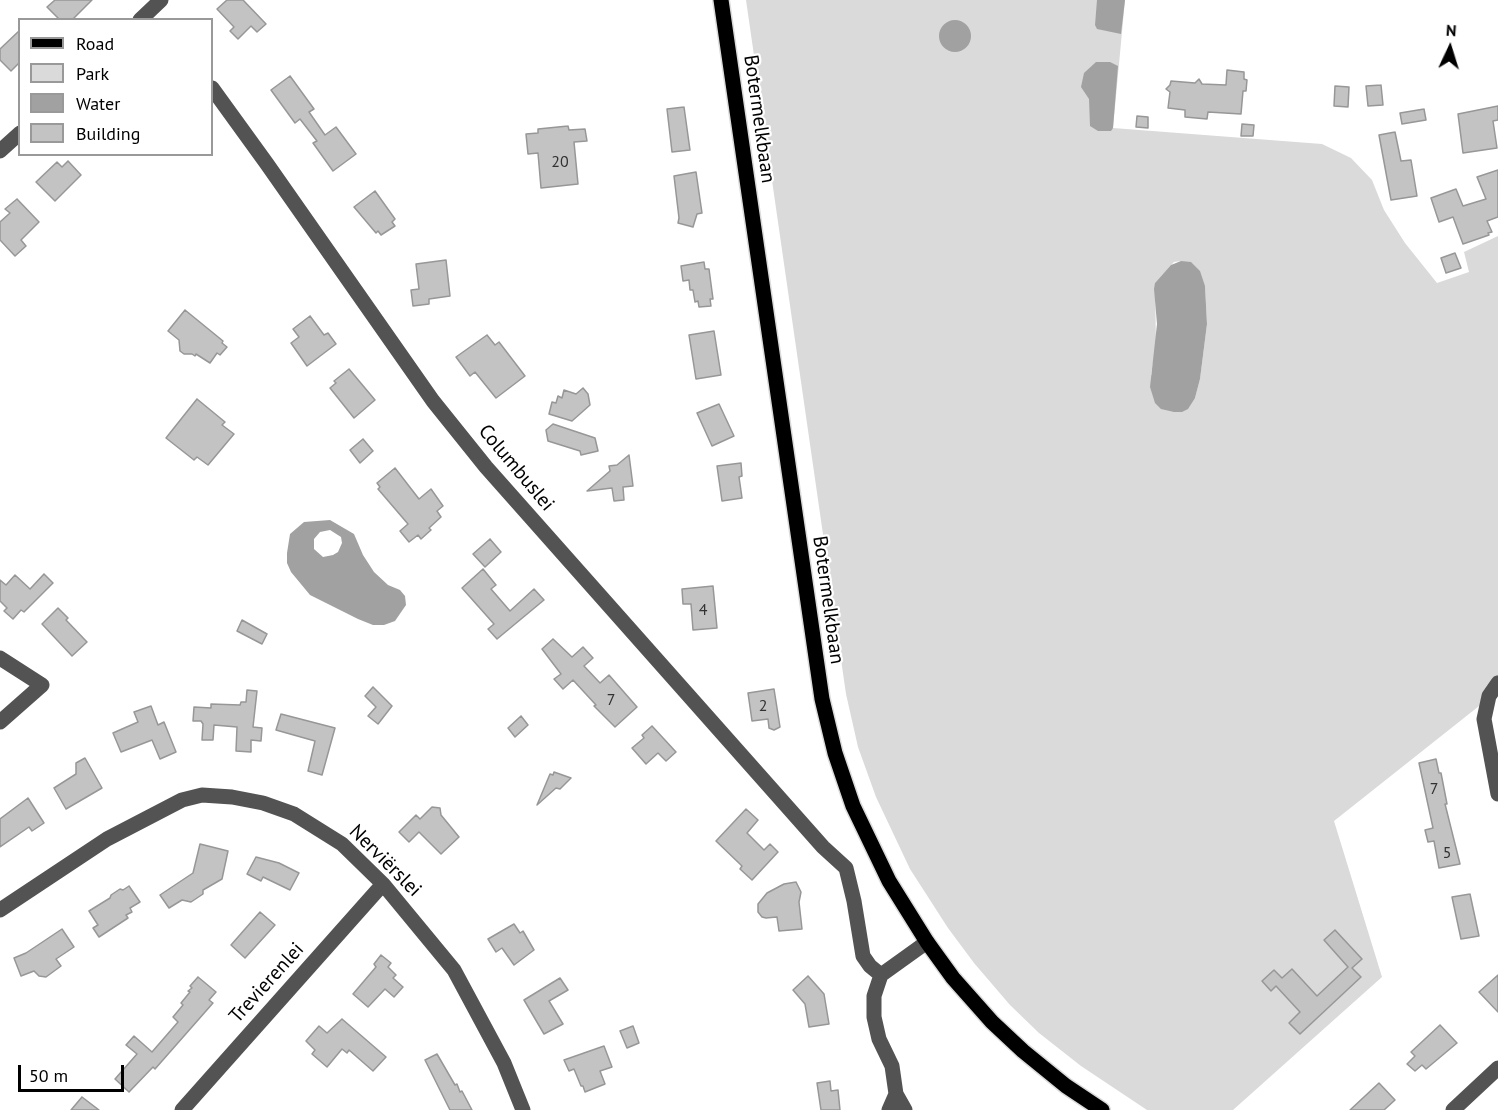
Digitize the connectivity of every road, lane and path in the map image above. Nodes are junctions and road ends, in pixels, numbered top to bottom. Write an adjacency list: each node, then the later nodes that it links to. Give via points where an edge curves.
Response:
1 (721, 0): 13 (main road, Botermelkbaan, via 822,699 853,806 889,881)
2 (158, 9): 3 (street)
3 (143, 18)
4 (213, 89): 14 (street, Columbuslei, via 433,401 486,467 823,847 846,868 863,956)
5 (18, 135): 6 (street)
6 (0, 151)
7 (0, 658): 9 (street, via 42,686)
8 (1498, 683): 10 (street, via 1489,696 1484,718)
9 (0, 722)
10 (1498, 794)
11 (383, 884): 12 (street, Nerviërslei, via 342,844 294,814 263,803 202,795 182,800 107,839); 17 (street, Trevierenlei); 18 (street, Nerviërslei, via 454,970 504,1063)
12 (0, 910)
13 (927, 942): 14 (street); 21 (main road, Botermelkbaan, via 992,1022 1066,1086)
14 (881, 975): 16 (street, via 874,996 874,1017 892,1066)
15 (1498, 1068): 22 (street)
16 (896, 1094): 19 (street); 20 (street)
17 (182, 1110)
18 (523, 1110)
19 (889, 1110)
20 (905, 1110)
21 (1102, 1110)
22 (1453, 1110)

